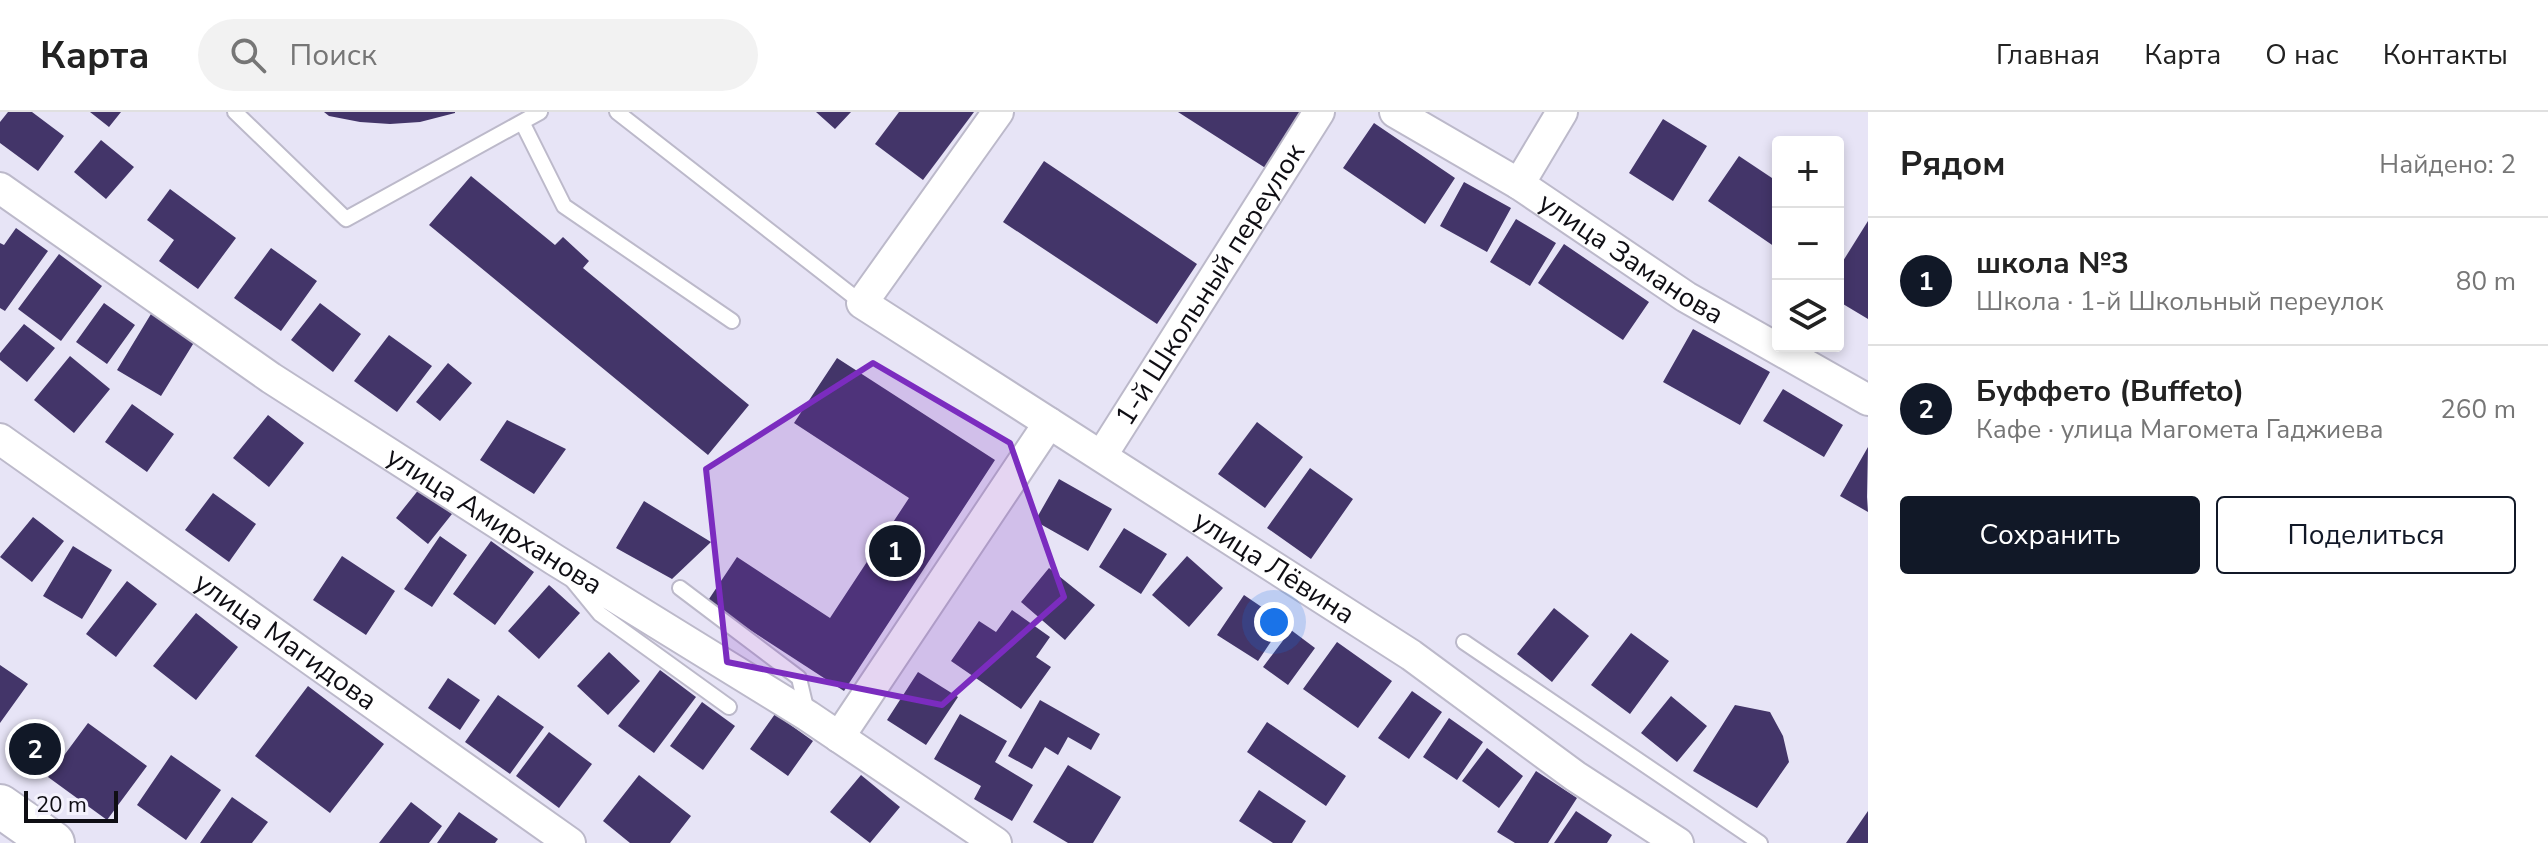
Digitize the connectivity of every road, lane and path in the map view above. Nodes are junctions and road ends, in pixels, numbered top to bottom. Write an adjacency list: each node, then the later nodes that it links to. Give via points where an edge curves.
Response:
1 (235, 112): 8 (lane, via 346,219)
2 (540, 112): 8 (lane)
3 (617, 112): 11 (lane)
4 (998, 112): 11 (street)
5 (1319, 112): 16 (street, 1-й Школьный переулок)
6 (1395, 112): 9 (street, улица Заманова)
7 (1562, 112): 9 (street)
8 (522, 122): 12 (lane, via 564,206)
9 (1519, 184): 13 (street, улица Заманова, via 1686,297)
10 (0, 188): 17 (street, улица Амирханова, via 271,378)
11 (862, 303): 14 (street, улица Лёвина)
12 (732, 321)
13 (1868, 400)
14 (1049, 423): 16 (street, улица Лёвина); 22 (street)
15 (0, 439): 27 (street, улица Магидова)
16 (1102, 455): 29 (street, улица Лёвина, via 1411,655 1575,776)
17 (555, 560): 20 (lane, via 600,614); 21 (street, улица Амирханова)
18 (680, 588): 21 (lane, via 799,678)
19 (1464, 642): 30 (lane)
20 (729, 707)
21 (808, 716): 22 (street, улица Амирханова)
22 (839, 737): 28 (street, улица Амирханова)
23 (0, 806): 26 (main road)
24 (0, 837): 25 (main road)
25 (8, 843)
26 (53, 843)
27 (570, 843)
28 (996, 843)
29 (1678, 843)
30 (1760, 843)

